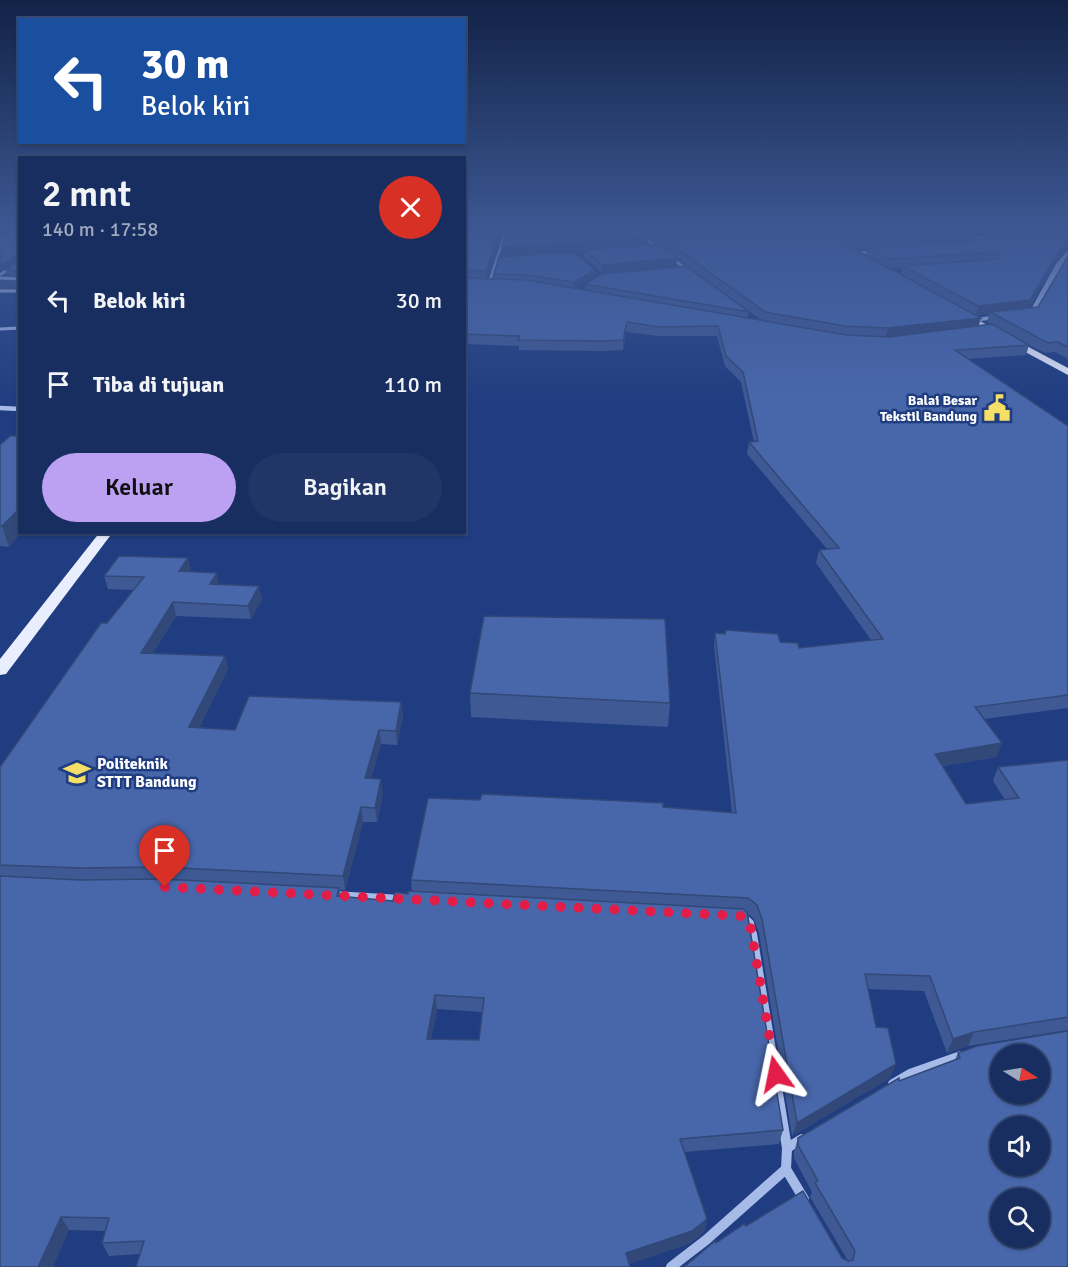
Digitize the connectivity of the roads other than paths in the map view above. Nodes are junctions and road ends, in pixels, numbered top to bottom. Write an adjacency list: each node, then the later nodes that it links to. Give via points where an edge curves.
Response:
1 (1046, 287): 5 (street, via 1031,314)
2 (0, 291): 3 (street)
3 (18, 291)
4 (953, 309): 7 (main road)
5 (1017, 316)
6 (1006, 317): 7 (street)
7 (973, 320): 10 (main road)
8 (18, 328): 9 (street)
9 (0, 329)
10 (992, 330): 11 (street); 12 (main road)
11 (980, 332)
12 (1068, 372)
13 (0, 408): 14 (street)
14 (18, 408)
15 (105, 534): 16 (main road)
16 (0, 670)
17 (322, 894): 18 (street)
18 (416, 900)
19 (732, 915): 23 (street, via 747,919 751,930)
20 (969, 1053): 21 (street, via 910,1074)
21 (879, 1092)
22 (808, 1135): 23 (street)
23 (787, 1148): 24 (street)
24 (786, 1169): 25 (street); 26 (street)
25 (809, 1208)
26 (671, 1267)

